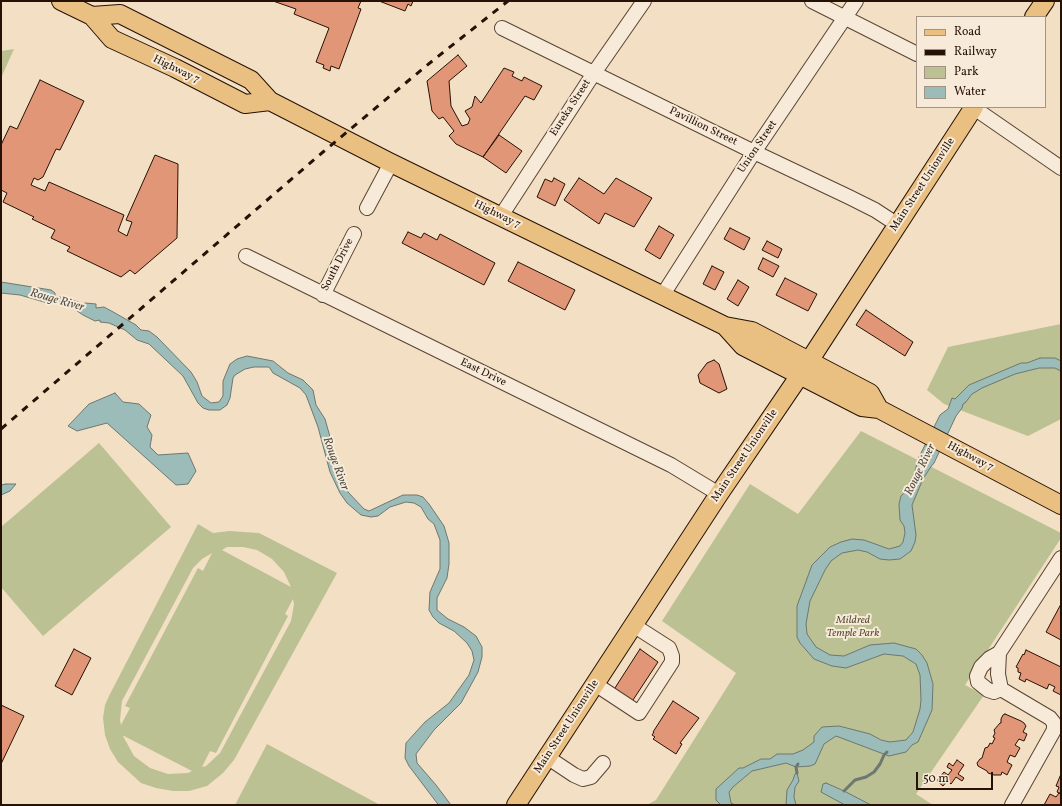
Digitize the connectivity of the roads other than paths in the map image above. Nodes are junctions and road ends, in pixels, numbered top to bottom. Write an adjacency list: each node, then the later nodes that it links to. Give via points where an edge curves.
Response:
1 (61, 1): 6 (main road, Highway 7)
2 (644, 1): 11 (street, Eureka Street)
3 (812, 1): 8 (street)
4 (856, 1): 8 (street, Union Street)
5 (1044, 1): 7 (main road)
6 (92, 16): 12 (main road, Highway 7, via 120,14 250,80); 12 (main road, Highway 7, via 112,39 245,104)
7 (1035, 16)
8 (845, 18): 10 (street); 15 (street, Union Street)
9 (502, 28): 11 (street, Pavillion Street)
10 (916, 54)
11 (594, 73): 15 (street, Pavillion Street); 19 (street, Eureka Street)
12 (270, 101): 16 (main road, Highway 7)
13 (973, 108): 20 (main road, Main Street Unionville)
14 (975, 108): 17 (street)
15 (754, 152): 20 (street, Pavillion Street, via 849,197); 24 (street, Union Street)
16 (392, 163): 18 (street); 19 (main road, Highway 7)
17 (1061, 168)
18 (367, 208)
19 (501, 216): 24 (main road, Highway 7)
20 (898, 224): 25 (main road, Main Street Unionville)
21 (354, 234): 23 (street, South Drive)
22 (246, 256): 23 (street, East Drive)
23 (323, 295): 26 (street, East Drive, via 671,465)
24 (662, 296): 25 (main road, Highway 7, via 725,326 752,331)
25 (805, 368): 26 (main road, Main Street Unionville); 27 (main road, Highway 7, via 870,393 879,408)
26 (719, 494): 29 (main road, Main Street Unionville)
27 (1061, 505)
28 (1061, 558): 30 (street)
29 (633, 625): 31 (main road, Main Street Unionville); 31 (street, via 669,648 672,656 672,662 639,713)
30 (999, 653): 32 (street, via 998,674); 32 (street, via 981,667 977,676 978,682 988,690 994,692)
31 (594, 684): 33 (main road, Main Street Unionville)
32 (1001, 689): 36 (street, via 1050,718 1054,723 1054,730)
33 (547, 757): 34 (street, via 574,776 583,779 591,777); 35 (main road, Main Street Unionville)
34 (603, 764)
35 (516, 805)
36 (1012, 805)

